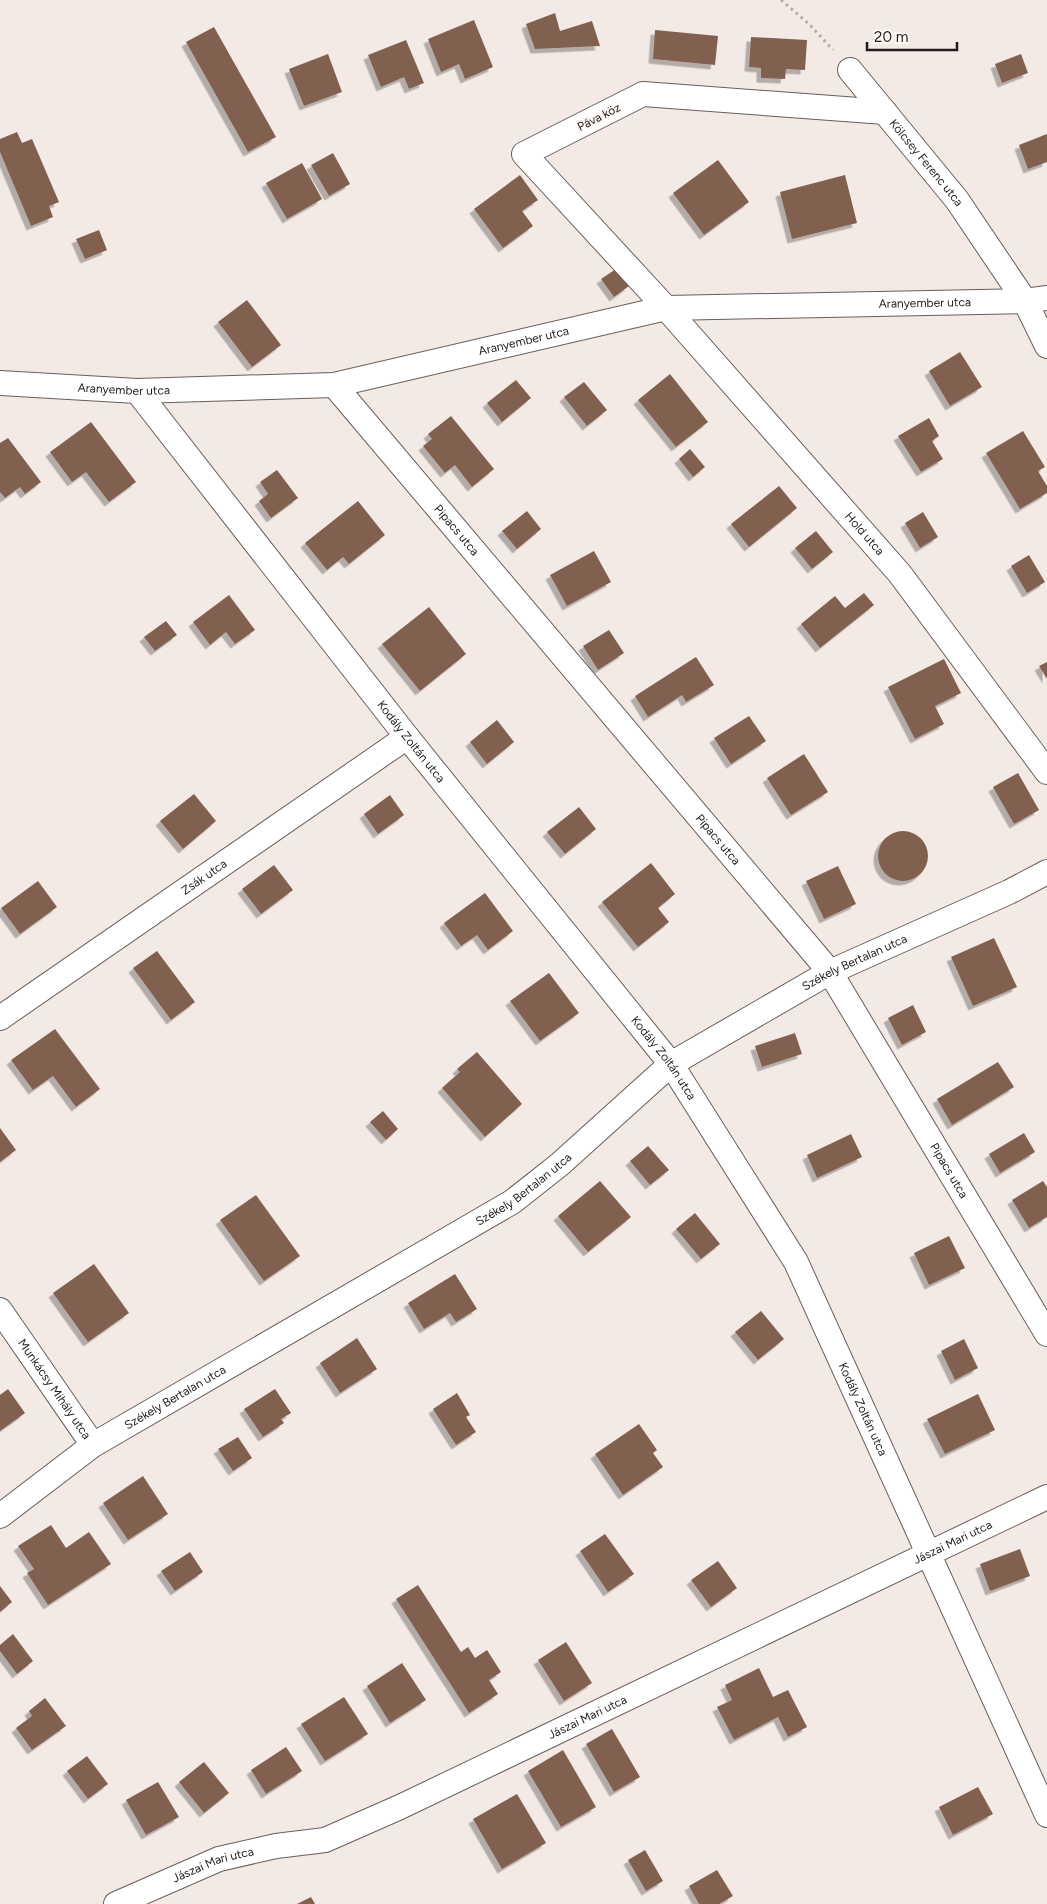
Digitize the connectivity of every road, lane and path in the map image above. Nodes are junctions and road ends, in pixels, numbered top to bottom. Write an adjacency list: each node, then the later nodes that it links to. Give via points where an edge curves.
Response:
1 (781, 0): 2 (path, via 809,24)
2 (850, 70): 3 (street, Kölcsey Ferenc utca)
3 (885, 112): 4 (street, Kölcsey Ferenc utca); 5 (street, Páva köz, via 643,94 524,154)
4 (1036, 299): 5 (street, Aranyember utca); 6 (street, Kölcsey Ferenc utca)
5 (666, 308): 8 (street, Aranyember utca); 11 (street, Hold utca, via 900,574)
6 (1047, 346)
7 (0, 383): 9 (street, Aranyember utca)
8 (334, 385): 9 (street, Aranyember utca); 13 (street, Pipacs utca)
9 (137, 391): 10 (street, Kodály Zoltán utca)
10 (407, 737): 14 (street, Zsák utca); 15 (street, Kodály Zoltán utca)
11 (1047, 772)
12 (1047, 872): 13 (street, Székely Bertalan utca)
13 (830, 972): 15 (street, Székely Bertalan utca); 17 (street, Pipacs utca)
14 (0, 1018)
15 (671, 1064): 18 (street, Székely Bertalan utca, via 559,1165 512,1202); 21 (street, Kodály Zoltán utca, via 796,1262)
16 (0, 1310): 18 (street, Munkácsy Mihály utca)
17 (1047, 1334)
18 (93, 1445): 20 (street, Székely Bertalan utca)
19 (1047, 1497): 21 (street, Jászai Mari utca)
20 (0, 1516)
21 (928, 1555): 22 (street, Kodály Zoltán utca); 23 (street, Jászai Mari utca, via 400,1807 324,1840 276,1846 220,1859)
22 (1047, 1815)
23 (116, 1904)

